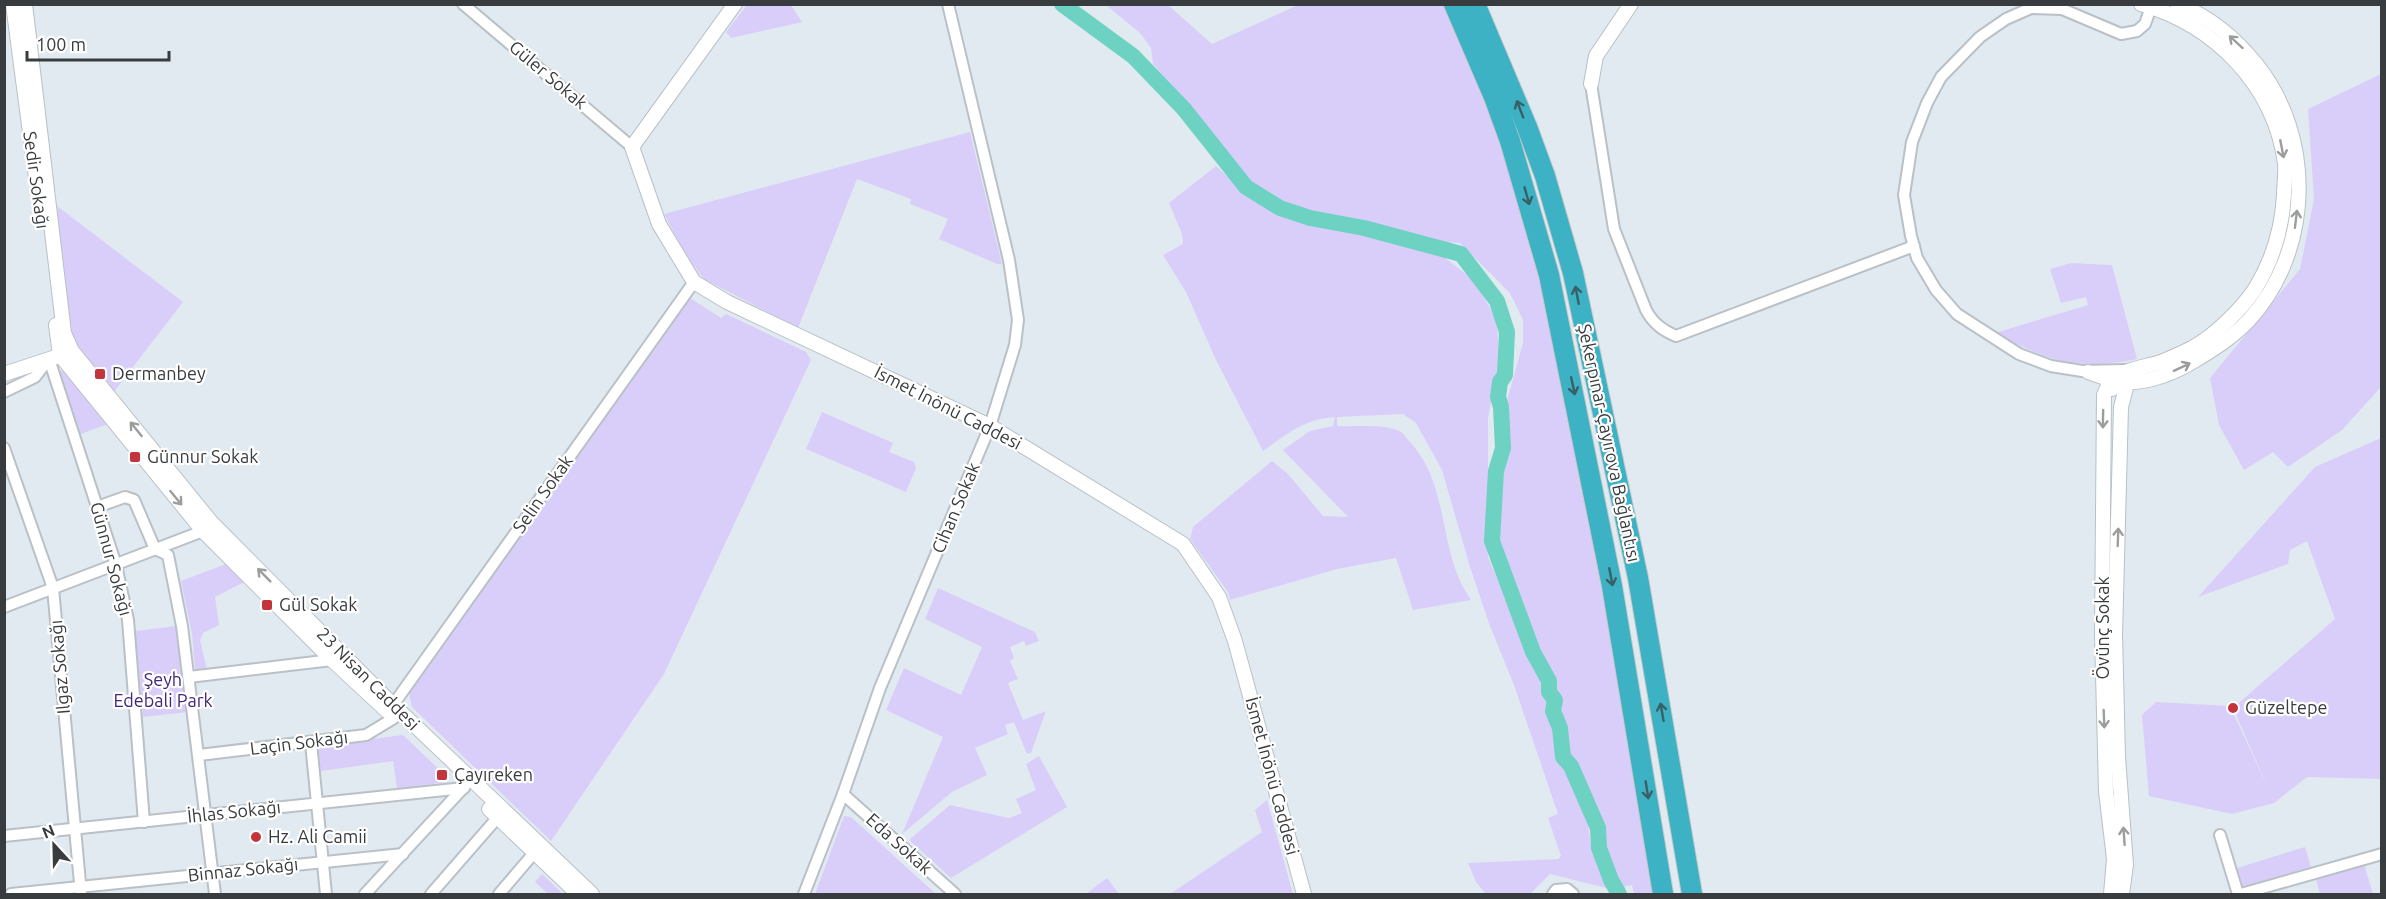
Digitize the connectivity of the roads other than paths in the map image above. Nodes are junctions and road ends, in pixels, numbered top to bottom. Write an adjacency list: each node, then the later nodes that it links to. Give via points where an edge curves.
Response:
1 (13, 4): 15 (street, Sedir Sokağı)
2 (25, 4): 15 (street, via 64,333)
3 (463, 4): 12 (street, Güler Sokak)
4 (735, 4): 12 (street)
5 (948, 4): 21 (street, Cihan Sokak, via 1009,260 1018,320 1015,345)
6 (1454, 4): 63 (highway, Şekerpınar-Çayırova Bağlantısı, one-way to 63, via 1490,86 1549,275 1614,596)
7 (1476, 4): 34 (highway, Şekerpınar-Çayırova Bağlantısı, one-way to 7, via 1638,578 1573,273 1531,137)
8 (1631, 4): 11 (street, via 1596,56)
9 (2177, 4): 18 (street, one-way to 9, via 2155,378 2183,368 2219,347 2249,319 2277,279 2294,236 2300,183 2293,135 2284,108 2271,83 2238,43 2194,11)
10 (2146, 6): 13 (street, via 2145,24 2137,31 2121,34 2062,9 2031,8 2006,19 1972,45 1941,77 1912,142 1904,195); 18 (street, one-way to 18, via 2190,24 2223,46 2262,94 2280,138 2285,166 2282,224 2269,264 2253,291 2218,330 2192,348)
11 (1591, 84): 13 (street, via 1614,229 1646,310 1664,331 1676,336)
12 (632, 147): 14 (street, İsmet İnönü Caddesi, via 659,224)
13 (1914, 246): 16 (street, via 1936,290 1957,314 2019,354 2051,366)
14 (694, 282): 21 (street, İsmet İnönü Caddesi, via 727,302); 31 (street, Selin Sokak)
15 (60, 355): 17 (street); 19 (street, via 35,377); 23 (street, Günnur Sokağı); 24 (street, 23 Nisan Caddesi, one-way to 24); 31 (street, 23 Nisan Caddesi, one-way to 15, via 211,522)
16 (2088, 372): 18 (street); 20 (street, via 2105,378)
17 (4, 374)
18 (2126, 377): 20 (street, Övünç Sokak); 66 (street, Övünç Sokak, one-way to 66, via 2112,380 2104,395 2102,635 2106,791 2114,859)
19 (4, 392)
20 (2121, 407): 67 (street, Övünç Sokak, one-way to 20, via 2126,865 2115,634)
21 (990, 426): 36 (street, Cihan Sokak, via 880,688); 61 (street, İsmet İnönü Caddesi, via 1183,544 1219,597 1235,641)
22 (4, 448): 27 (street, Ilgaz Sokağı)
23 (97, 507): 25 (street, via 125,497 134,500); 26 (street, Günnur Sokağı)
24 (203, 531): 25 (street); 29 (street, 23 Nisan Caddesi)
25 (155, 549): 26 (street); 30 (street, via 168,555)
26 (116, 565): 27 (street); 40 (street, Günnur Sokağı, via 128,620)
27 (53, 588): 28 (street); 41 (street, Ilgaz Sokağı)
28 (4, 607)
29 (332, 660): 30 (street); 31 (street, 23 Nisan Caddesi)
30 (189, 677): 33 (street)
31 (393, 711): 32 (street, Laçin Sokağı, via 366,735); 35 (street, 23 Nisan Caddesi); 58 (street, 23 Nisan Caddesi)
32 (311, 743): 33 (street, Laçin Sokağı); 37 (street)
33 (199, 755): 38 (street)
34 (1670, 755): 64 (highway, Şekerpınar-Çayırova Bağlantısı); 65 (highway)
35 (465, 787): 37 (street, İhlas Sokağı); 39 (street, 23 Nisan Caddesi); 45 (street)
36 (843, 794): 59 (street, Cihan Sokak); 60 (street, Eda Sokak)
37 (317, 804): 38 (street, İhlas Sokağı); 47 (street)
38 (206, 815): 40 (street, İhlas Sokağı); 48 (street)
39 (498, 817): 44 (street, 23 Nisan Caddesi); 56 (street)
40 (144, 822): 41 (street, İhlas Sokağı)
41 (75, 829): 43 (street, İhlas Sokağı); 49 (street, Ilgaz Sokağı)
42 (2220, 835): 68 (street)
43 (4, 836)
44 (534, 853): 51 (street, 23 Nisan Caddesi); 57 (street)
45 (403, 854): 47 (street, Binnaz Sokağı); 55 (street)
46 (2382, 854): 68 (street)
47 (323, 862): 48 (street, Binnaz Sokağı); 54 (street)
48 (213, 874): 49 (street, Binnaz Sokağı); 53 (street)
49 (80, 891): 52 (street, Binnaz Sokağı)
50 (1554, 892): 62 (street, via 1567,889)
51 (574, 893)
52 (11, 894)
53 (215, 894)
54 (326, 894)
55 (366, 894)
56 (431, 894)
57 (499, 894)
58 (592, 894)
59 (804, 894)
60 (955, 894)
61 (1304, 894)
62 (1573, 894)
63 (1663, 894)
64 (1692, 894)
65 (1704, 894)
66 (2111, 894)
67 (2122, 894)
68 (2239, 894)

